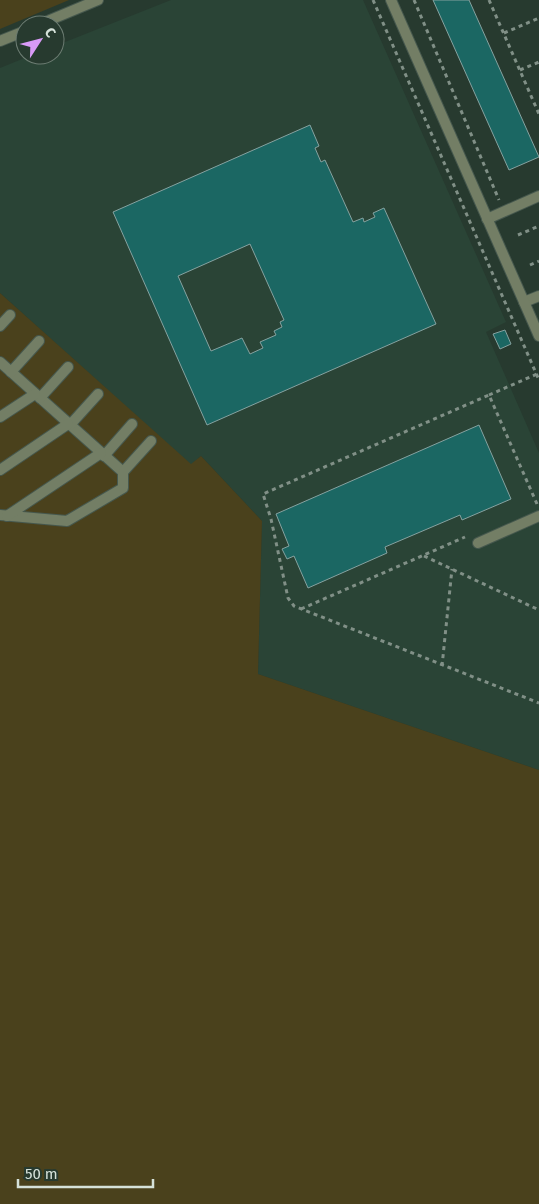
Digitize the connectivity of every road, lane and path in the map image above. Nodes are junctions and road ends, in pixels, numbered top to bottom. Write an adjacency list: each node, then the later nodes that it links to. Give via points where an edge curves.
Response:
1 (98, 0): 6 (street)
2 (373, 0): 29 (path)
3 (391, 0): 16 (street)
4 (414, 0): 15 (path)
5 (489, 0): 8 (path)
6 (62, 15)
7 (539, 18): 8 (path)
8 (504, 33): 12 (path)
9 (15, 35): 10 (street)
10 (0, 41)
11 (539, 62): 12 (path)
12 (520, 70): 13 (path)
13 (539, 114)
14 (539, 196): 15 (street)
15 (504, 212): 16 (street)
16 (487, 219): 22 (street)
17 (539, 226): 18 (path)
18 (518, 235)
19 (539, 261): 20 (path)
20 (530, 265)
21 (539, 296): 22 (street)
22 (524, 302): 25 (street)
23 (10, 314): 24 (street)
24 (0, 326)
25 (539, 336)
26 (39, 341): 28 (street)
27 (68, 367): 33 (street)
28 (4, 368): 33 (street)
29 (537, 374): 30 (path); 32 (path)
30 (539, 380)
31 (98, 394): 35 (street)
32 (489, 395): 41 (path); 47 (path, via 263,494 288,598)
33 (38, 396): 34 (street); 35 (street)
34 (0, 417)
35 (69, 424): 38 (street); 39 (street)
36 (132, 424): 38 (street)
37 (151, 441): 40 (street)
38 (102, 454): 40 (street); 42 (street)
39 (0, 470)
40 (123, 472): 42 (street, via 123,488 67,521)
41 (539, 509)
42 (4, 515)
43 (539, 516): 44 (street)
44 (478, 543): 45 (path, via 474,534)
45 (423, 556): 46 (path); 47 (path)
46 (452, 569): 48 (path); 49 (path)
47 (301, 609): 49 (path)
48 (539, 610)
49 (442, 666): 50 (path)
50 (539, 703)

